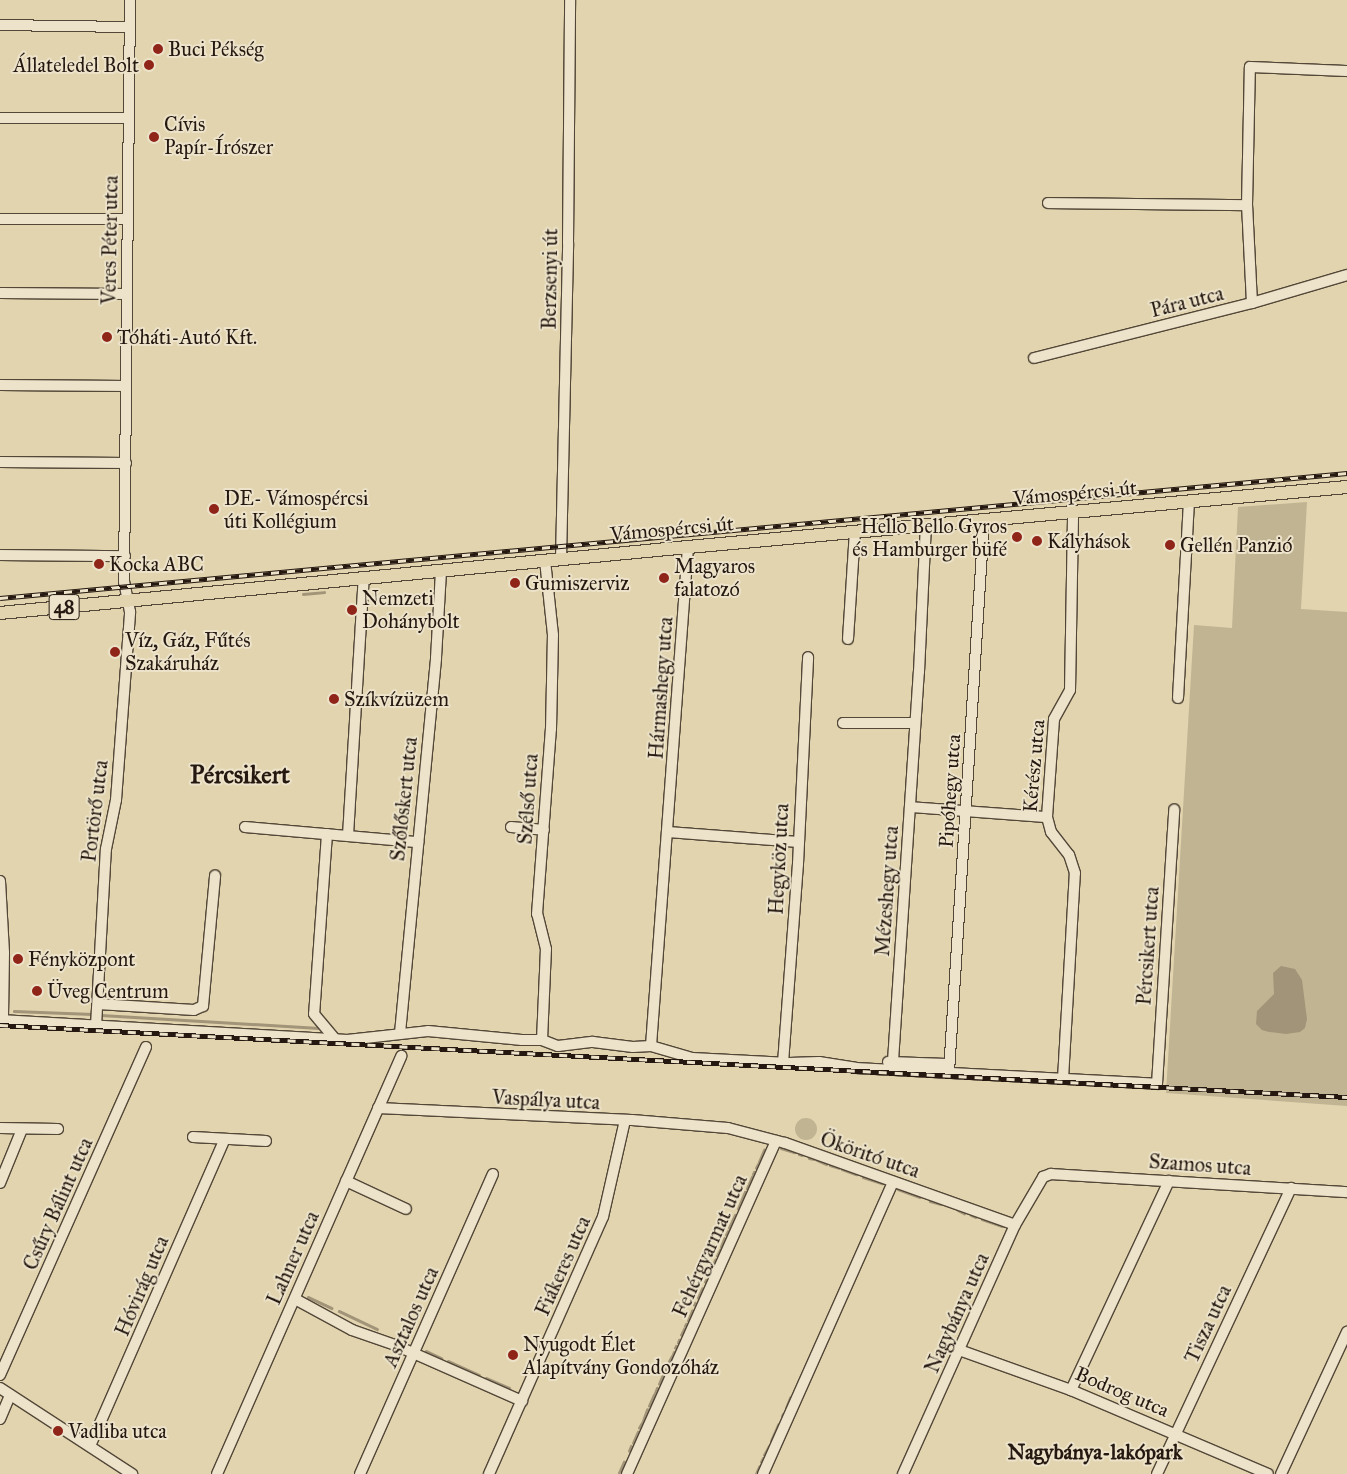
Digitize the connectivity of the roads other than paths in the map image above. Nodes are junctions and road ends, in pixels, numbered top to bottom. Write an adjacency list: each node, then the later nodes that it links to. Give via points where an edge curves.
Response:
1 (130, 0): 4 (street, Veres Péter utca)
2 (570, 0): 30 (street, Berzsenyi út)
3 (0, 25): 4 (street)
4 (130, 27): 7 (street, Veres Péter utca)
5 (1347, 71): 9 (street, via 1250,68)
6 (0, 118): 7 (street)
7 (129, 118): 11 (street, Veres Péter utca)
8 (1048, 203): 9 (street)
9 (1247, 205): 15 (street)
10 (0, 219): 11 (street)
11 (128, 219): 14 (street, Veres Péter utca)
12 (1347, 276): 15 (street, Pára utca)
13 (0, 293): 14 (street)
14 (127, 294): 18 (street, Veres Péter utca)
15 (1252, 303): 16 (street, Pára utca)
16 (1034, 358)
17 (0, 386): 18 (street)
18 (126, 386): 20 (street, Veres Péter utca)
19 (0, 462): 20 (street)
20 (126, 463): 29 (street, Veres Péter utca)
21 (1347, 487): 22 (main road, Vámospércsi út / 48)
22 (1189, 502): 23 (main road, Vámospércsi út / 48); 38 (street)
23 (1073, 512): 24 (main road, Vámospércsi út / 48); 44 (street, Kérész utca, via 1070,690 1054,719)
24 (984, 520): 25 (main road, Vámospércsi út / 48); 42 (street, Pipóhegy utca)
25 (926, 525): 26 (main road, Vámospércsi út / 48); 40 (street, Mézeshegy utca)
26 (855, 532): 27 (main road, Vámospércsi út / 48); 36 (street)
27 (688, 547): 30 (main road, Vámospércsi út / 48); 48 (street, Hármashegy utca)
28 (0, 555): 29 (street)
29 (125, 556): 34 (street, Veres Péter utca, via 124,584)
30 (561, 559): 31 (main road, Vámospércsi út / 48)
31 (545, 560): 32 (main road, Vámospércsi út / 48); 47 (street, Szélső utca, via 553,635)
32 (442, 570): 33 (main road, Vámospércsi út / 48); 51 (street, Szőlőskert utca)
33 (364, 577): 34 (main road, Vámospércsi út / 48); 50 (street)
34 (128, 601): 35 (main road, Vámospércsi út / 48); 55 (street, Portörő utca, via 123,726 116,804 106,848)
35 (0, 613)
36 (848, 639)
37 (808, 657): 52 (street, Hegyköz utca)
38 (1178, 698)
39 (843, 723): 40 (street)
40 (915, 723): 41 (street, Mézeshegy utca)
41 (910, 807): 42 (street); 64 (street, Mézeshegy utca)
42 (966, 810): 44 (street); 67 (street, Pipóhegy utca)
43 (1174, 810): 68 (street, Pércsikert utca, via 1157,1084)
44 (1046, 817): 68 (street, Kérész utca, via 1051,832 1071,858 1075,873)
45 (245, 827): 49 (street)
46 (511, 827): 47 (street)
47 (544, 830): 60 (street, Szélső utca, via 537,914 546,949)
48 (668, 832): 52 (street); 62 (street, Hármashegy utca)
49 (327, 834): 50 (street); 59 (street, via 314,1014)
50 (348, 835): 51 (street)
51 (418, 842): 58 (street, Szőlőskert utca)
52 (799, 842): 65 (street, Hegyköz utca)
53 (215, 876): 55 (street, via 203,1006 194,1010)
54 (0, 881): 56 (street, via 4,953)
55 (98, 1004): 57 (street, Portörő utca)
56 (1, 1020): 57 (street)
57 (96, 1026): 59 (street)
58 (400, 1032): 59 (street, via 357,1040); 60 (street, via 428,1031)
59 (336, 1039)
60 (542, 1040): 62 (street, via 562,1046 593,1042)
61 (146, 1046): 93 (street, Csűry Bálint utca)
62 (651, 1046): 65 (street, via 683,1057)
63 (401, 1056): 69 (street, Lahner utca)
64 (893, 1061): 66 (street); 67 (street)
65 (783, 1063): 66 (street, via 819,1062)
66 (874, 1068): 67 (street)
67 (949, 1068): 68 (street)
68 (1063, 1079)
69 (378, 1108): 70 (street, Vaspálya utca); 81 (street, Lahner utca)
70 (625, 1120): 71 (street, Vaspálya utca); 97 (street, Fiákeres utca, via 605,1213)
71 (712, 1126): 78 (street, Ököritó utca, via 741,1130)
72 (0, 1128): 73 (street)
73 (22, 1129): 74 (street); 84 (street)
74 (58, 1130)
75 (193, 1137): 76 (street)
76 (224, 1139): 77 (street); 100 (street, Hóvirág utca)
77 (266, 1141)
78 (776, 1141): 83 (street, Ököritó utca); 105 (street, Fehérgyarmat utca)
79 (493, 1174): 92 (street, Asztalos utca)
80 (1051, 1174): 82 (street, Szamos utca); 88 (street, Nagybánya utca, via 1041,1179)
81 (346, 1181): 87 (street); 89 (street, Lahner utca)
82 (1169, 1181): 85 (street, Szamos utca); 95 (street)
83 (892, 1182): 88 (street, Ököritó utca); 106 (street)
84 (0, 1183)
85 (1291, 1188): 86 (street, Szamos utca); 99 (street, Tisza utca)
86 (1347, 1192)
87 (406, 1209)
88 (1015, 1225): 91 (street, Nagybánya utca)
89 (295, 1299): 92 (street, via 352,1330); 102 (street, Lahner utca)
90 (1347, 1332): 110 (street)
91 (960, 1350): 95 (street, Bodrog utca); 107 (street, Nagybánya utca)
92 (414, 1354): 97 (street); 103 (street, Asztalos utca)
93 (0, 1375)
94 (0, 1388): 96 (street)
95 (1071, 1390): 99 (street, Bodrog utca)
96 (10, 1395): 98 (street); 100 (street)
97 (522, 1401): 104 (street, Fiákeres utca)
98 (0, 1419)
99 (1176, 1434): 108 (street, Tisza utca); 109 (street, Bodrog utca)
100 (90, 1446): 101 (street)
101 (132, 1474)
102 (217, 1474)
103 (360, 1474)
104 (490, 1474)
105 (627, 1474)
106 (763, 1474)
107 (903, 1474)
108 (1157, 1474)
109 (1268, 1474)
110 (1281, 1474)

